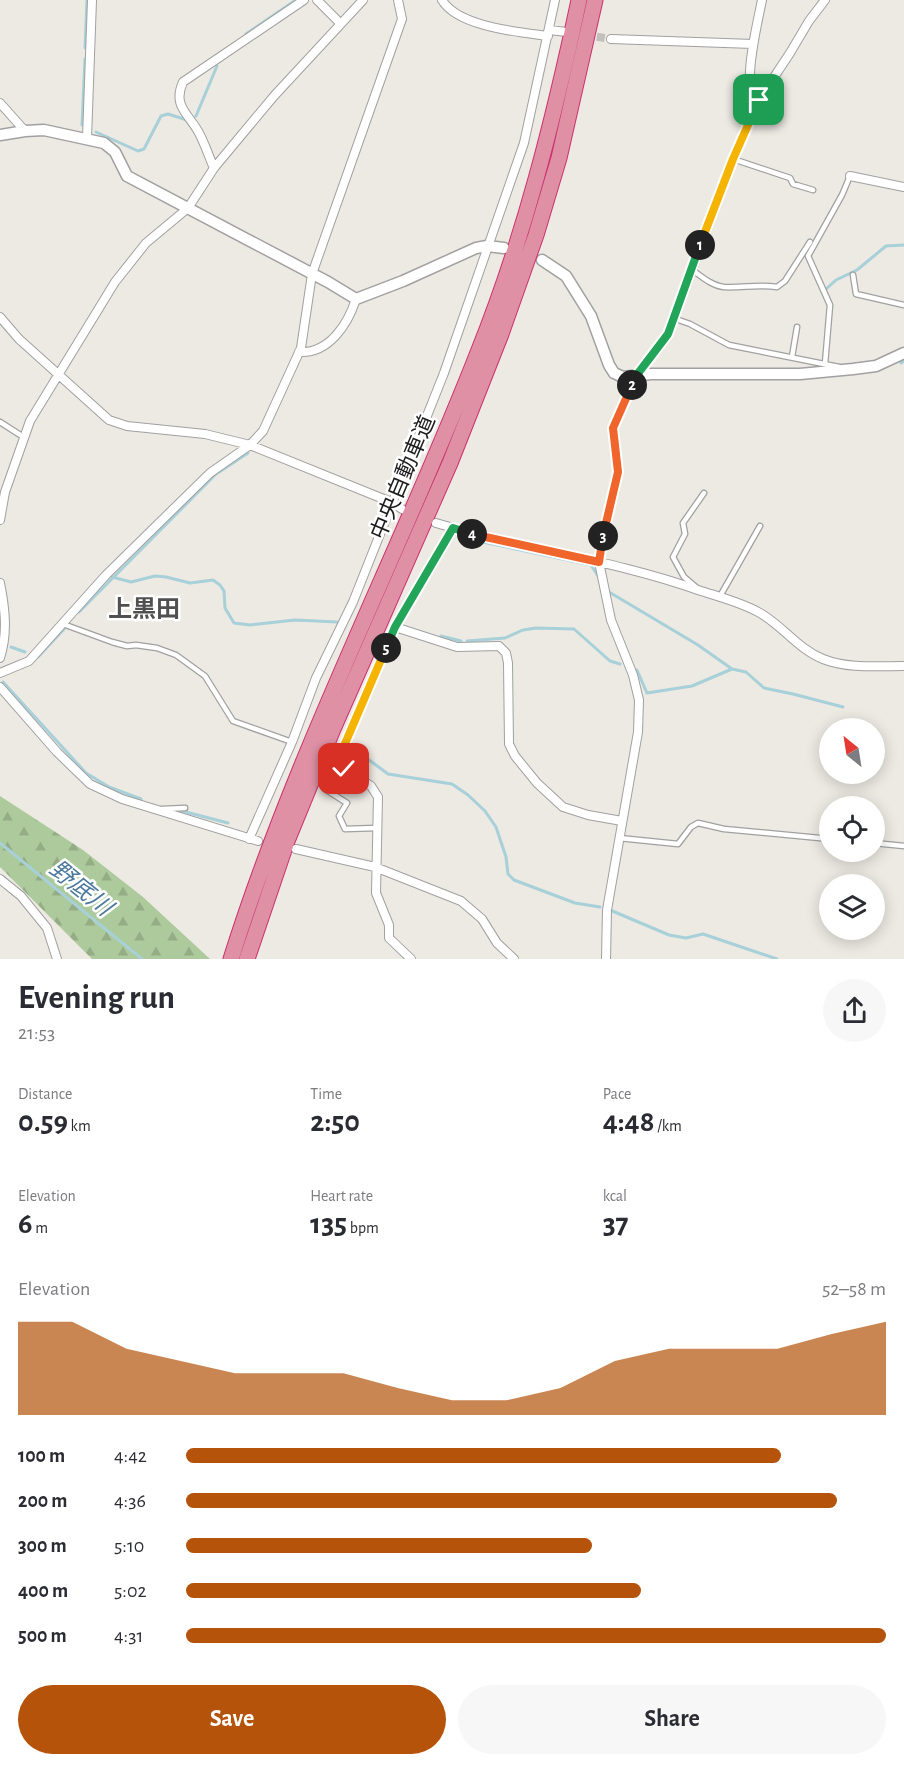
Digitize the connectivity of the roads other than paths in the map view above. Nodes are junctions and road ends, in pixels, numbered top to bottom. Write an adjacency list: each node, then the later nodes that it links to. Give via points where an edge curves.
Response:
1 (92, 0): 21 (street)
2 (304, 0): 23 (street, via 183,82 180,103 200,134)
3 (317, 0): 12 (street)
4 (363, 0): 12 (street)
5 (398, 0): 33 (street, via 402,19)
6 (442, 0): 14 (street, via 447,8 464,18 504,30)
7 (555, 0): 14 (street)
8 (579, 0): 81 (highway, 中央自動車道, via 542,157 480,348 282,811)
9 (595, 0): 82 (highway, 中央自動車道, via 559,158 501,334 450,463 287,841)
10 (762, 0): 16 (street)
11 (825, 0): 17 (street)
12 (340, 23): 23 (street)
13 (567, 32): 14 (street)
14 (549, 33): 29 (street, via 524,143)
15 (611, 39): 16 (street)
16 (753, 44): 17 (street, via 751,88)
17 (759, 100): 22 (street)
18 (0, 103): 19 (street)
19 (25, 131): 20 (street); 21 (street, via 44,130)
20 (0, 135)
21 (87, 138): 27 (street, via 104,143 115,152 127,176)
22 (733, 159): 26 (lane); 32 (street)
23 (214, 168): 27 (street)
24 (850, 176): 25 (street); 43 (lane, via 808,256 830,305)
25 (904, 187)
26 (813, 190)
27 (188, 208): 33 (street); 45 (street, via 146,243 115,282)
28 (810, 242): 32 (lane, via 777,287 724,287)
29 (487, 246): 30 (street); 35 (street); 51 (street, via 444,373)
30 (504, 248)
31 (542, 260): 46 (street, via 566,276 579,296 614,373)
32 (691, 269): 38 (street)
33 (312, 274): 35 (street); 40 (street)
34 (853, 275): 36 (lane, via 856,294)
35 (356, 299): 40 (street, via 341,331 319,347)
36 (904, 305)
37 (0, 317): 45 (street)
38 (673, 318): 42 (lane, via 729,345); 46 (street, via 668,334)
39 (797, 327): 42 (lane)
40 (299, 352): 49 (street, via 263,431)
41 (904, 352): 44 (street, via 876,366)
42 (792, 357): 43 (lane)
43 (825, 364): 44 (lane)
44 (853, 369): 46 (street, via 800,374)
45 (59, 376): 48 (street, via 30,421); 49 (street, via 109,420)
46 (636, 376): 57 (street, via 613,428 618,472)
47 (0, 422): 48 (lane)
48 (24, 438): 53 (street, via 4,492)
49 (250, 445): 51 (street); 61 (street, via 210,472)
50 (704, 493): 59 (lane, via 683,523 685,534 673,557 684,577)
51 (391, 502): 52 (street); 67 (street)
52 (402, 509)
53 (0, 520)
54 (436, 523): 56 (street)
55 (760, 526): 60 (lane)
56 (453, 528): 57 (street); 62 (street)
57 (599, 562): 59 (street); 71 (street, via 611,620 639,700 638,732)
58 (0, 583): 63 (street, via 5,608)
59 (699, 590): 60 (street)
60 (719, 598): 64 (street, via 760,613 823,659 844,664)
61 (62, 623): 65 (street, via 29,661); 67 (lane, via 112,642 177,655 205,676 233,721)
62 (395, 627): 71 (street, via 458,647 499,646 508,663 508,744 515,756 563,807); 72 (street, via 338,760 339,766 371,786 378,797)
63 (0, 658)
64 (904, 666)
65 (0, 673)
66 (0, 687): 70 (street, via 90,784)
67 (292, 742): 70 (street, via 254,840)
68 (325, 789): 72 (lane, via 347,803 339,816 345,829)
69 (184, 808): 70 (lane)
70 (156, 809)
71 (622, 821): 73 (street)
72 (376, 828): 78 (street)
73 (619, 838): 74 (lane, via 678,843 698,823 724,830); 85 (street, via 607,910)
74 (819, 838)
75 (885, 844): 76 (lane)
76 (904, 846)
77 (296, 849): 78 (street)
78 (375, 867): 83 (street, via 376,892 389,925 388,938); 84 (street, via 461,901 482,919 497,943)
79 (0, 879): 80 (street, via 21,896 47,928)
80 (57, 959)
81 (231, 959)
82 (247, 959)
83 (411, 959)
84 (514, 959)
85 (606, 959)

